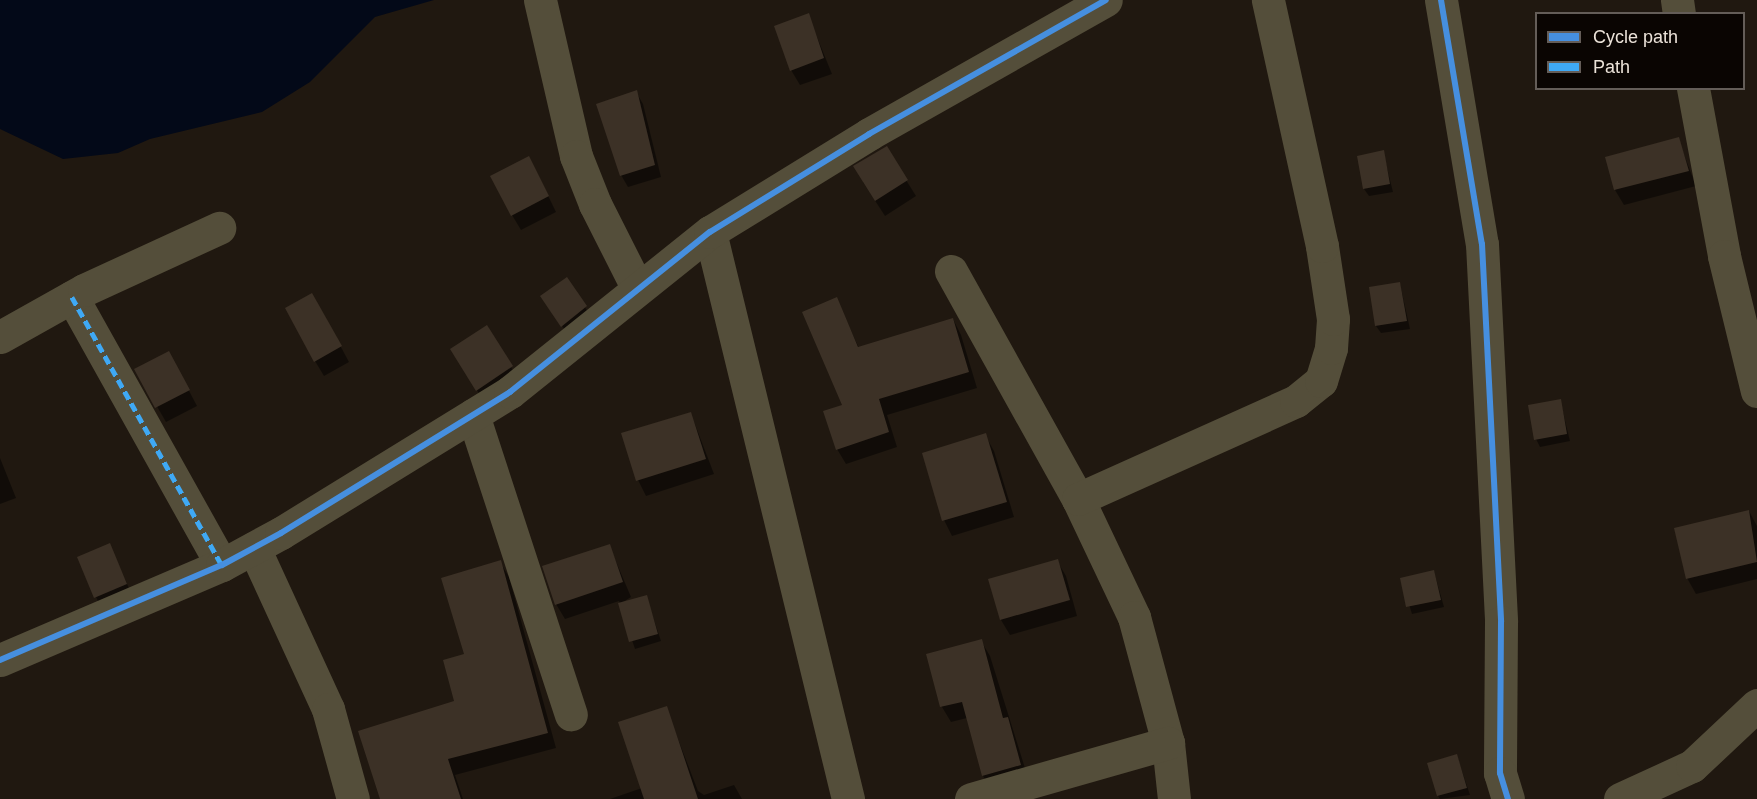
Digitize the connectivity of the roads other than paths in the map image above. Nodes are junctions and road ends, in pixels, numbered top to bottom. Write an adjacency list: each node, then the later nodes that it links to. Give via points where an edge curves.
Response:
1 (540, 0): 9 (street, via 576,156 595,204)
2 (1106, 0): 7 (street, via 869,134)
3 (1268, 0): 14 (street, via 1322,246 1333,319 1331,348 1321,381 1296,401)
4 (1441, 0): 25 (street, via 1482,244 1501,622 1500,773)
5 (1693, 90): 12 (street, via 1724,256)
6 (219, 228): 10 (street)
7 (710, 232): 9 (street); 22 (street)
8 (951, 271): 14 (street)
9 (638, 289): 13 (street, via 510,392)
10 (72, 297): 11 (street); 16 (street)
11 (0, 337)
12 (1757, 391)
13 (473, 415): 15 (street); 19 (street)
14 (1078, 499): 20 (street, via 1134,617)
15 (254, 548): 16 (street); 21 (street, via 328,709)
16 (222, 565): 17 (street)
17 (0, 660)
18 (1757, 705): 26 (street, via 1692,766)
19 (571, 714)
20 (1168, 743): 23 (street); 24 (street)
21 (353, 799)
22 (848, 799)
23 (971, 799)
24 (1174, 799)
25 (1508, 799)
26 (1620, 799)

